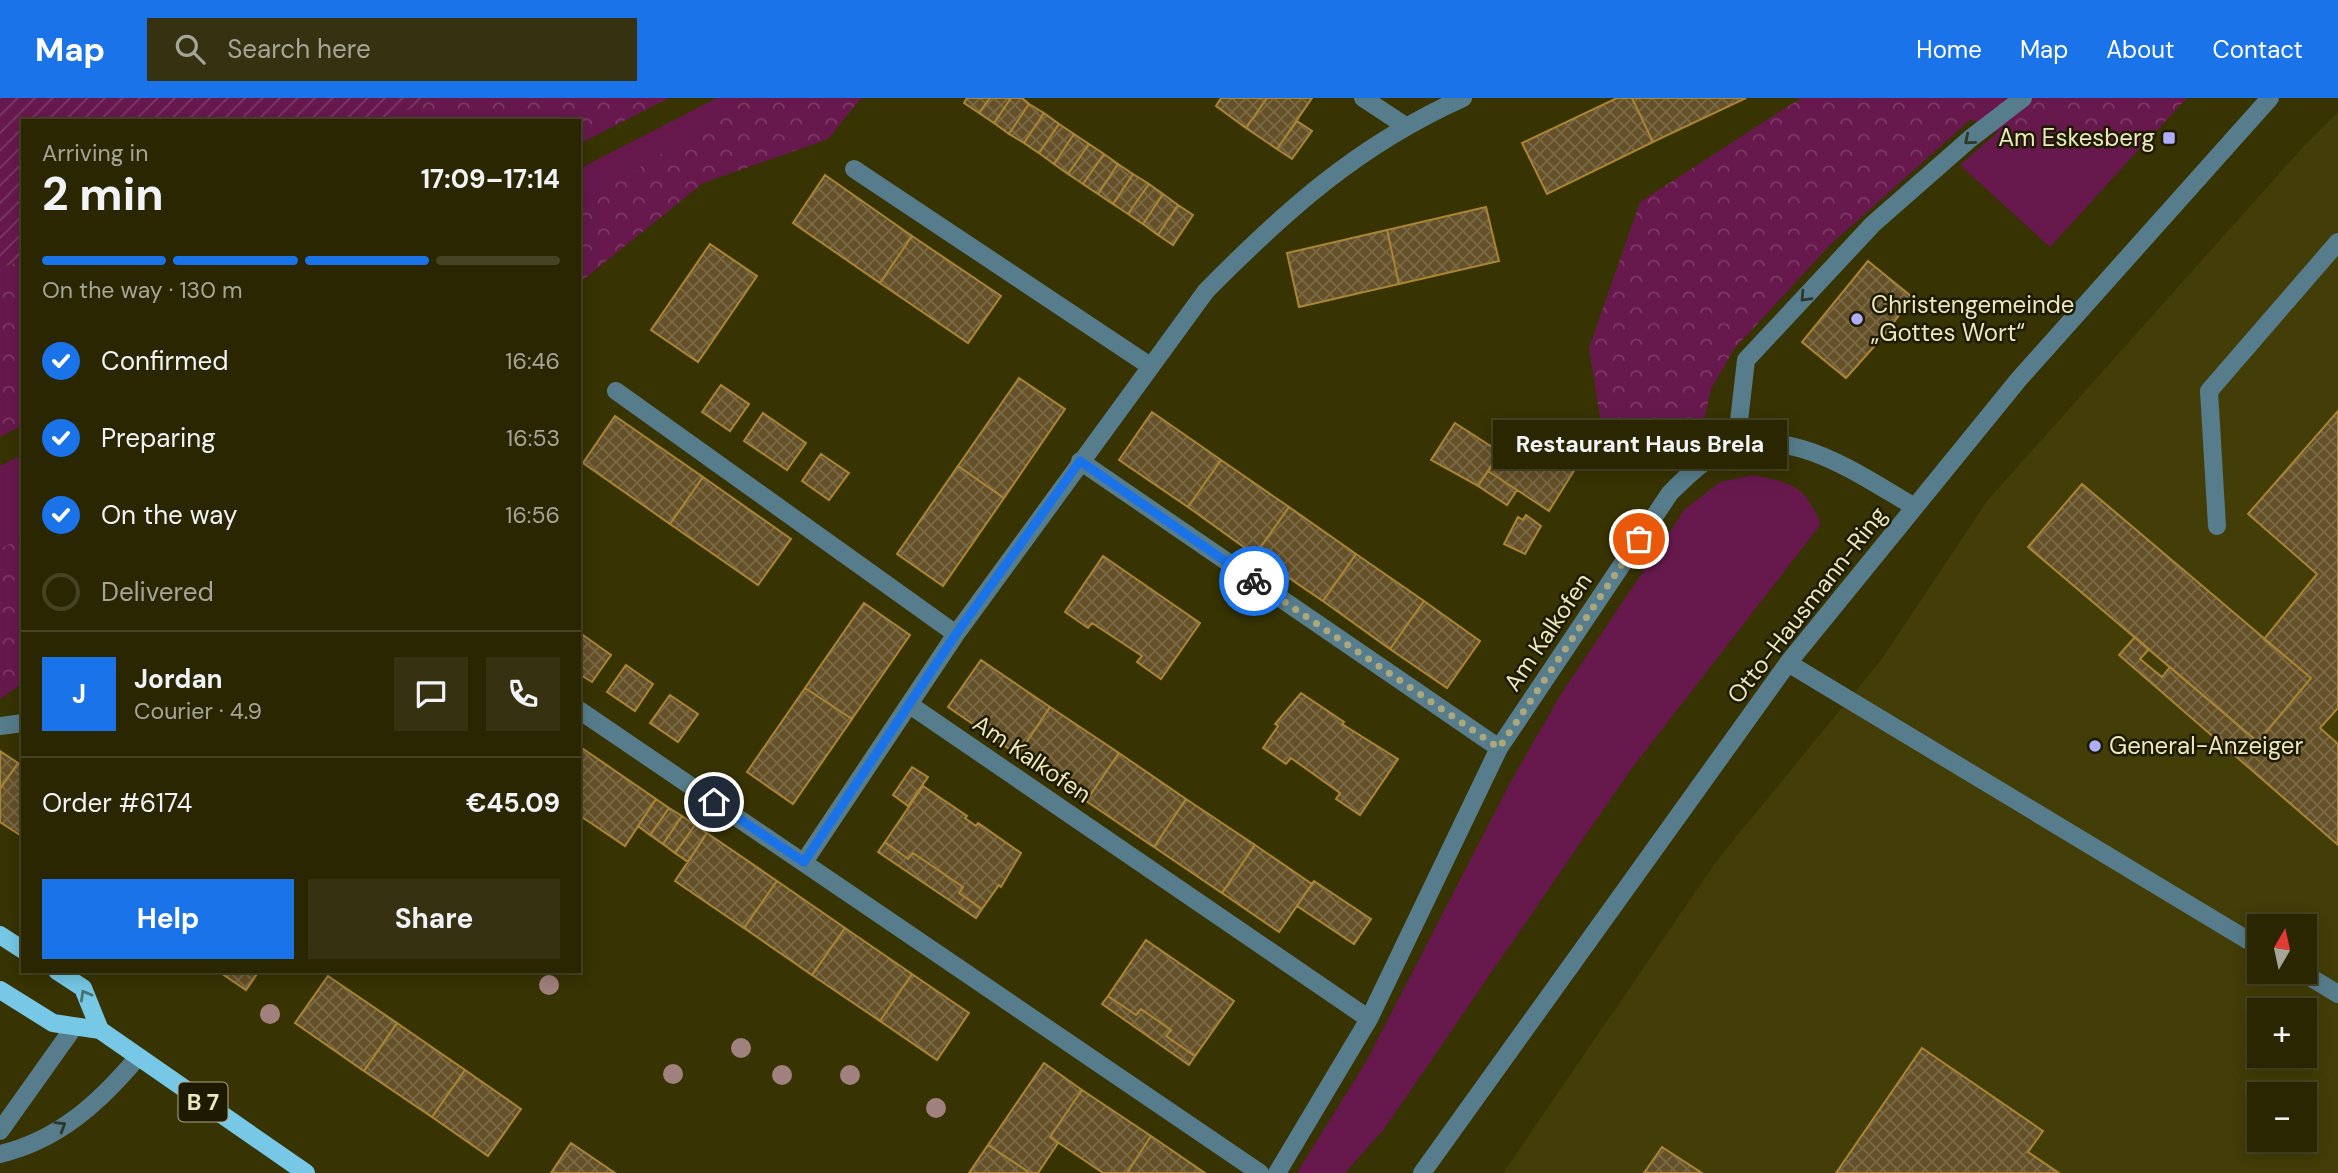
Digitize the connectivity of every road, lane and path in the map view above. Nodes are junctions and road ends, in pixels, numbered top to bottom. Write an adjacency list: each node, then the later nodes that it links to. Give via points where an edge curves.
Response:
1 (1363, 98): 5 (street)
2 (1463, 98): 5 (street)
3 (2023, 98): 10 (street, one-way to 10, via 1873,224 1746,360)
4 (2270, 98): 12 (street, Otto-Hausmann-Ring, via 2019,379)
5 (1404, 125): 8 (street, via 1325,180 1252,244 1206,291)
6 (855, 169): 8 (street)
7 (2338, 242): 13 (street, via 2209,391)
8 (1150, 366): 11 (street)
9 (616, 391): 14 (street)
10 (1736, 447): 12 (street, Am Kalkofen, via 1768,442 1823,454); 20 (street, Am Kalkofen, via 1707,460 1670,493)
11 (1080, 461): 14 (street); 20 (street)
12 (1915, 507): 15 (street, Otto-Hausmann-Ring)
13 (2217, 526)
14 (956, 634): 16 (street)
15 (1788, 663): 23 (street); 38 (street, Otto-Hausmann-Ring)
16 (910, 705): 21 (street); 29 (street, Am Kalkofen)
17 (581, 711): 21 (street)
18 (21, 723): 19 (street)
19 (0, 726)
20 (1499, 748): 29 (street, Am Kalkofen)
21 (804, 862): 36 (street)
22 (0, 935): 24 (main road)
23 (2247, 940)
24 (21, 949)
25 (60, 973): 31 (main road, one-way to 25, via 83,988)
26 (2317, 981): 28 (street)
27 (0, 990): 30 (main road, B 7, via 53,1023)
28 (2338, 994)
29 (1369, 1019): 37 (street, Am Kalkofen)
30 (74, 1027): 31 (main road, B 7); 33 (street)
31 (100, 1030): 32 (main road, B 7)
32 (138, 1057): 34 (street, one-way to 32, via 25,1148 90,1109); 35 (main road, B 7)
33 (0, 1131)
34 (0, 1154)
35 (306, 1173)
36 (1260, 1173)
37 (1277, 1173)
38 (1422, 1173)

